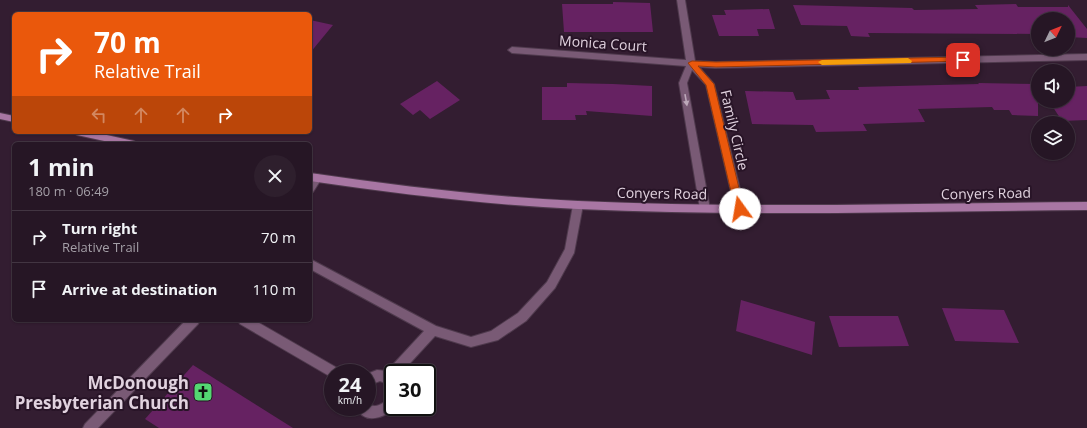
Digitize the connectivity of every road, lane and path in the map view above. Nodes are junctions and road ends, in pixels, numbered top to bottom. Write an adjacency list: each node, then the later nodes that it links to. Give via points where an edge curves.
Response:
1 (681, 0): 4 (street)
2 (512, 50): 4 (street, Monica Court)
3 (1087, 57): 4 (street, Monica Court, via 716,65)
4 (692, 63): 12 (street, one-way to 12, via 683,83); 13 (street, Family Circle, via 710,84)
5 (0, 116): 6 (main road)
6 (12, 119)
7 (86, 134): 8 (main road)
8 (124, 142)
9 (314, 178): 10 (main road, Conyers Road, via 499,199)
10 (578, 205): 12 (main road, Conyers Road); 17 (street, via 570,250 551,285 522,317 494,336 471,342)
11 (1087, 206): 13 (main road, Conyers Road)
12 (705, 208): 13 (main road, Conyers Road)
13 (740, 209)
14 (312, 265): 17 (street)
15 (192, 322): 20 (street)
16 (247, 322): 19 (street)
17 (433, 330): 18 (street)
18 (403, 364)
19 (324, 367)
20 (89, 428)

